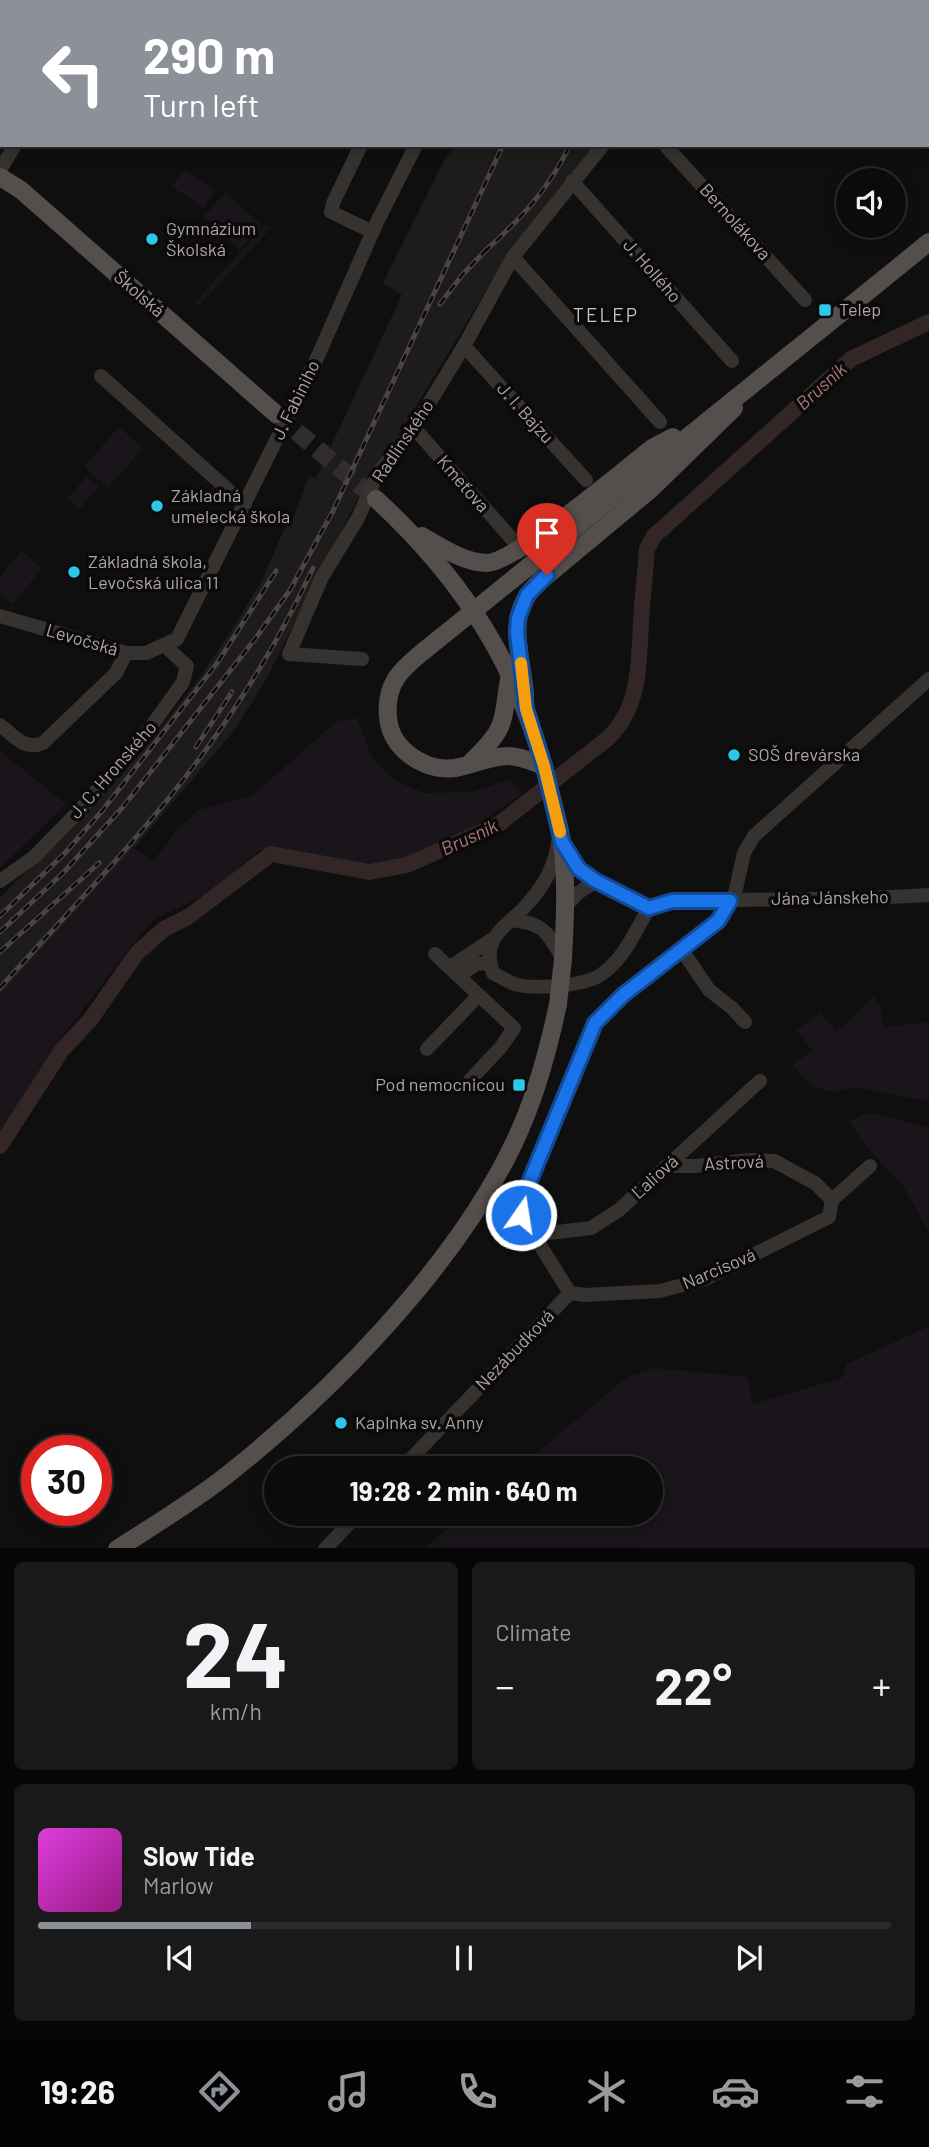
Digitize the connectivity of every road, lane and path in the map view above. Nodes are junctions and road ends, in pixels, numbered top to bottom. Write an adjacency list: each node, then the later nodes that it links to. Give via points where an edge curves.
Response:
1 (14, 147): 6 (street)
2 (360, 147): 9 (street, via 331,212)
3 (415, 147): 9 (street, J. Fabiniho)
4 (601, 147): 8 (street, Radlinského)
5 (668, 147): 12 (street, Bernolákova)
6 (0, 170)
7 (0, 177): 17 (main road, Školská, via 21,190)
8 (572, 181): 11 (street, Radlinského); 14 (street, J. Hollého)
9 (373, 232): 23 (street, J. Fabiniho)
10 (929, 242): 16 (main road)
11 (513, 257): 13 (street, Radlinského); 19 (street)
12 (805, 300)
13 (464, 346): 20 (street, Radlinského); 21 (street, J. I. Bajzu)
14 (732, 361)
15 (101, 376): 23 (street)
16 (755, 384): 18 (main road); 32 (main road, via 722,423 651,489 527,595 517,633)
17 (276, 414)
18 (705, 421): 24 (main road, via 652,448 527,545 499,561 477,562); 34 (main road, bridge, via 404,668 387,701 388,723 397,741 416,759 443,768)
19 (660, 422)
20 (414, 428): 25 (street, Kmeťova); 29 (street, Radlinského, via 377,473 358,518 322,577 289,654)
21 (586, 480)
22 (376, 499): 24 (main road)
23 (245, 505): 27 (street, J. Fabiniho, via 184,628)
24 (404, 525): 30 (main road, via 451,577)
25 (512, 540)
26 (0, 616): 28 (street, Levočská)
27 (165, 646): 28 (street, Levočská, via 146,653); 37 (street, J. C. Hronského, via 187,666 183,682 161,714 77,813 34,857)
28 (126, 653): 33 (street, via 116,673 43,743 24,745)
29 (362, 659)
30 (510, 674): 32 (main road); 34 (main road, via 502,727)
31 (929, 679): 40 (street, via 754,836)
32 (526, 709): 35 (main road)
33 (0, 725)
34 (470, 763): 35 (main road, via 511,756)
35 (545, 768): 36 (main road)
36 (561, 836): 38 (street, via 579,869); 41 (main road); 43 (street, via 544,883)
37 (0, 881)
38 (596, 881): 41 (street); 42 (street)
39 (929, 895): 40 (street, Jána Jánskeho)
40 (730, 901): 42 (street, Jána Jánskeho, via 672,901); 45 (street, via 718,921)
41 (565, 907): 47 (main road)
42 (649, 908): 48 (street, via 615,962 586,981 516,985 494,973)
43 (511, 920): 44 (street); 47 (street, via 546,931)
44 (494, 938): 48 (street); 49 (street)
45 (682, 950): 51 (street, via 709,990); 58 (street, via 595,1023 523,1197 521,1215)
46 (435, 954): 49 (street)
47 (563, 958): 62 (main road, bridge, via 558,1004 538,1083 488,1192 439,1261 372,1340 274,1434 226,1476)
48 (490, 963): 49 (street)
49 (455, 972): 50 (street)
50 (480, 995): 52 (street); 53 (street, via 514,1028)
51 (745, 1022)
52 (427, 1049)
53 (470, 1080)
54 (760, 1082): 55 (street, Ľaliová)
55 (666, 1166): 57 (street, Astrová, via 774,1161 816,1183); 58 (street, Ľaliová, via 619,1210 591,1228)
56 (870, 1166): 57 (street)
57 (832, 1200): 59 (street, Narcisová, via 829,1217 705,1279 660,1292)
58 (532, 1235): 59 (street)
59 (570, 1293): 60 (street, Nezábudková)
60 (414, 1456)
61 (347, 1526): 63 (street)
62 (118, 1548)
63 (326, 1548)

